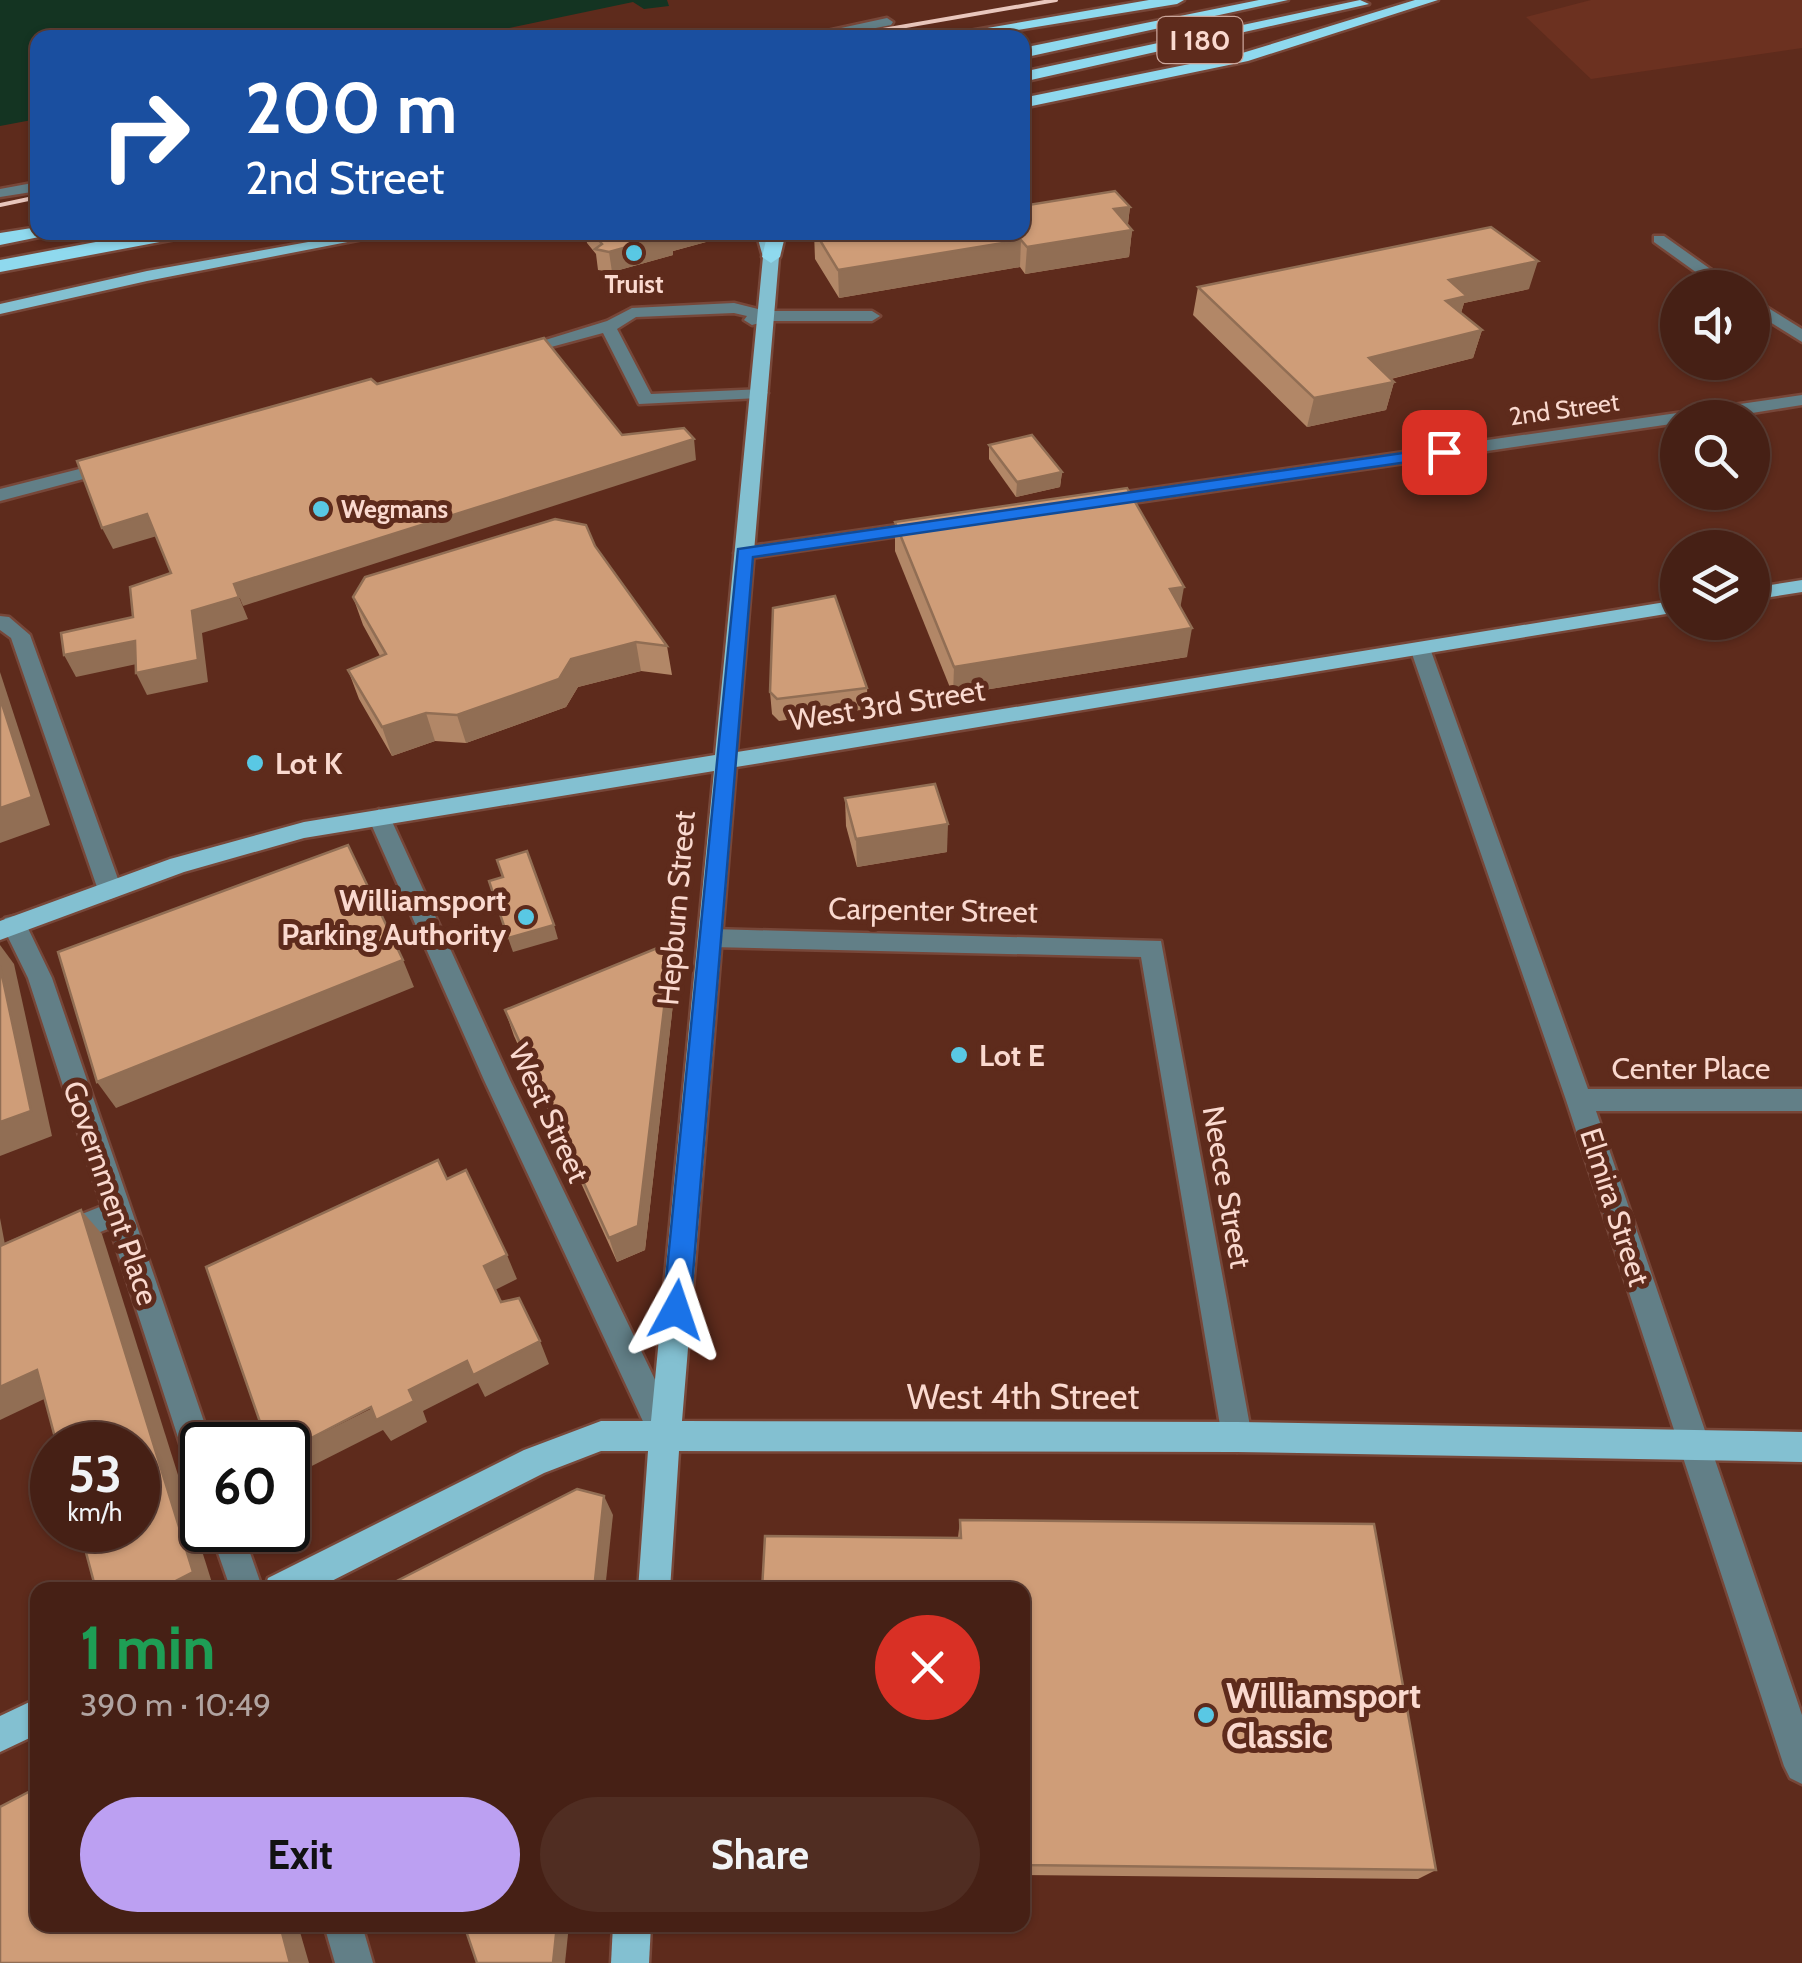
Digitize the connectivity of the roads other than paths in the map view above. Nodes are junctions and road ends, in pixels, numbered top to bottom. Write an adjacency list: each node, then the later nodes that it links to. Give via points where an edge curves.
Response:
1 (1177, 0): 7 (highway)
2 (1281, 0): 8 (highway, I 180)
3 (1376, 0): 9 (highway, I 180)
4 (1431, 0): 10 (highway, via 1242,58)
5 (888, 22): 6 (street)
6 (844, 30)
7 (987, 30)
8 (1030, 51)
9 (1030, 74)
10 (1030, 101)
11 (30, 187): 12 (street)
12 (0, 193)
13 (30, 233): 14 (highway)
14 (0, 238)
15 (1659, 239): 22 (street)
16 (138, 240): 21 (highway)
17 (347, 240): 23 (main road)
18 (766, 240): 20 (main road, Hepburn Street)
19 (776, 240): 20 (highway)
20 (771, 257): 25 (main road, Hepburn Street)
21 (0, 266)
22 (1703, 270)
23 (6, 307)
24 (1770, 315): 28 (street)
25 (766, 316): 26 (street); 27 (street, via 732,325); 30 (main road, Hepburn Street)
26 (872, 316)
27 (610, 326): 29 (street); 30 (street, via 645,400)
28 (1802, 337)
29 (490, 359)
30 (759, 393): 38 (main road, Hepburn Street)
31 (1802, 400): 32 (street, 2nd Street)
32 (1770, 405)
33 (1660, 421): 36 (street, 2nd Street)
34 (129, 460): 35 (street)
35 (0, 492)
36 (1073, 506)
37 (936, 525): 38 (street)
38 (744, 553): 44 (main road, Hepburn Street)
39 (1802, 586): 40 (main road)
40 (1770, 591)
41 (1660, 609): 43 (main road, West 3rd Street)
42 (2, 622): 46 (street, via 20,635)
43 (1421, 650): 44 (main road, West 3rd Street); 50 (street, Elmira Street)
44 (726, 762): 45 (main road, West 3rd Street); 48 (main road, Hepburn Street)
45 (379, 817): 46 (main road, West 3rd Street, via 232,848); 55 (street, West Street)
46 (110, 890): 47 (main road, West 3rd Street)
47 (7, 928): 52 (street, Government Place, via 40,978)
48 (712, 938): 49 (street, Carpenter Street); 55 (main road, Hepburn Street)
49 (1152, 948): 56 (street, Neece Street)
50 (1580, 1100): 51 (street, Center Place); 57 (street, Elmira Street)
51 (1802, 1100)
52 (118, 1212): 53 (street); 54 (street, Government Place)
53 (0, 1260)
54 (189, 1422)
55 (665, 1434): 56 (main road, West 4th Street); 61 (main road, West 4th Street, via 601,1436 535,1460); 62 (main road, Hepburn Street)
56 (1237, 1438): 57 (main road, West 4th Street)
57 (1694, 1445): 58 (main road, West 4th Street); 65 (street, Elmira Street)
58 (1802, 1447)
59 (234, 1552): 60 (street)
60 (245, 1582)
61 (296, 1582)
62 (655, 1582)
63 (30, 1719): 64 (main road)
64 (0, 1735)
65 (1802, 1766)
66 (345, 1932): 68 (street)
67 (632, 1932): 69 (main road)
68 (354, 1963)
69 (630, 1963)

